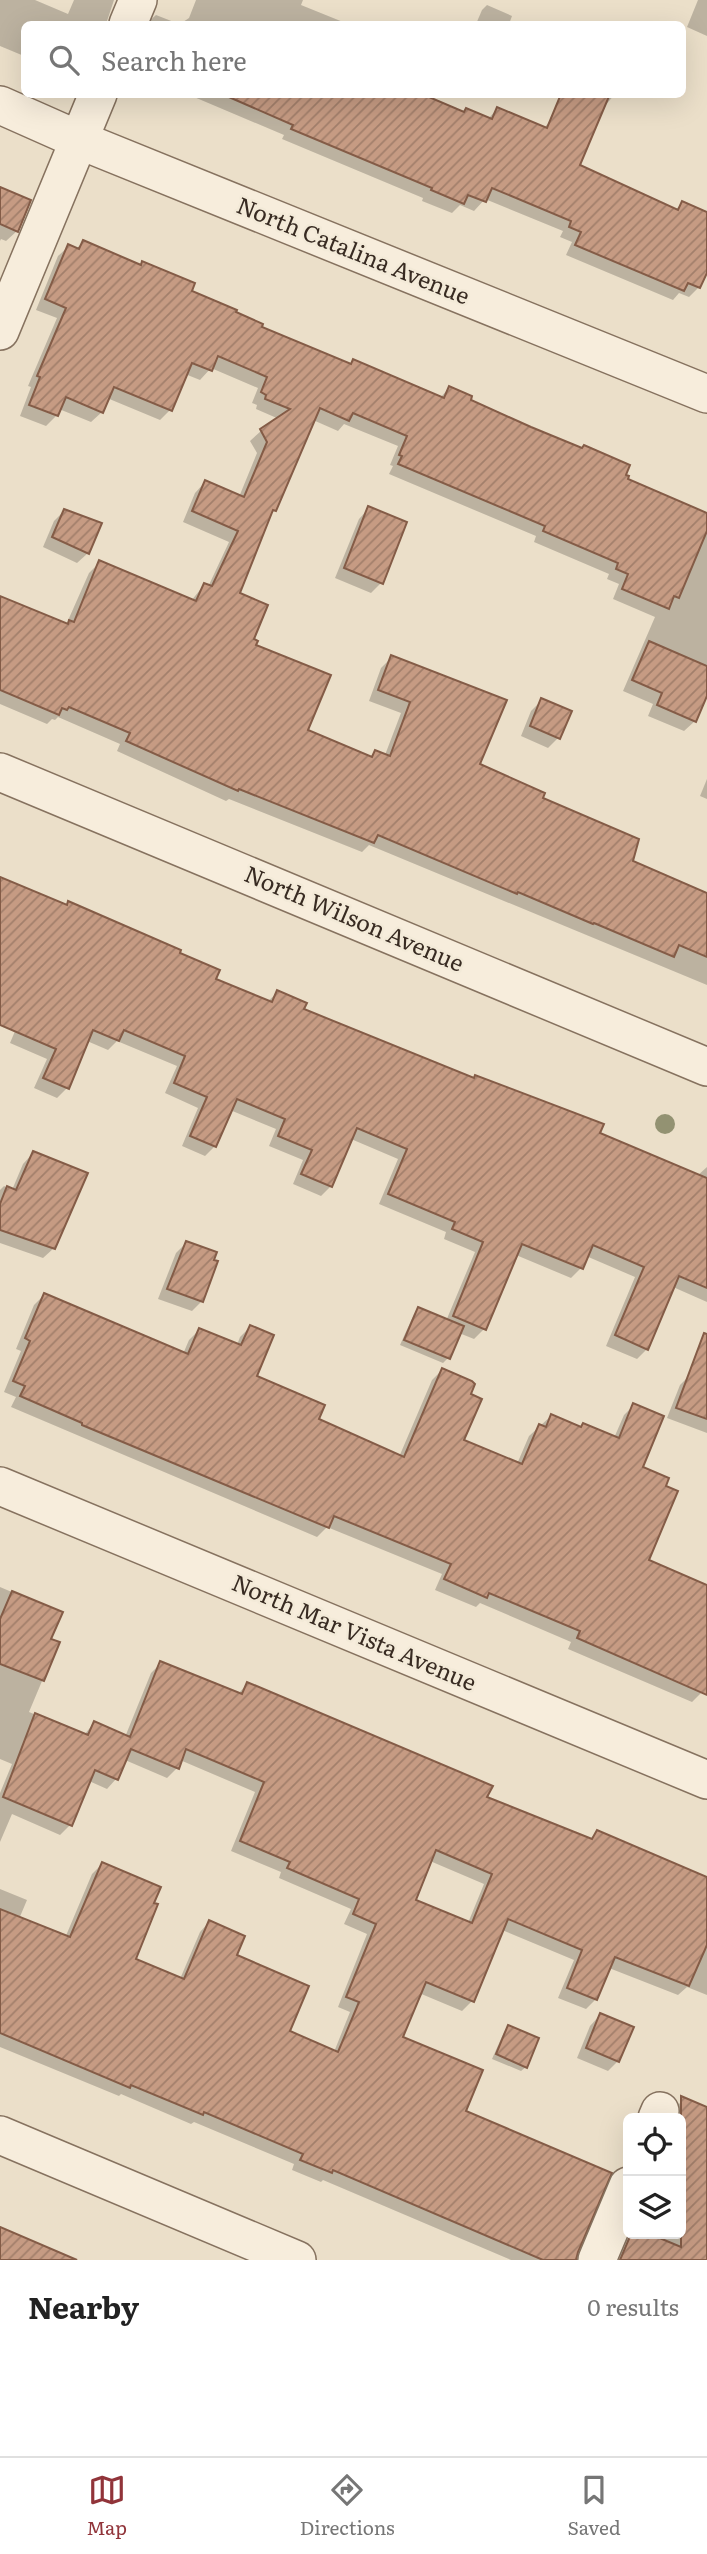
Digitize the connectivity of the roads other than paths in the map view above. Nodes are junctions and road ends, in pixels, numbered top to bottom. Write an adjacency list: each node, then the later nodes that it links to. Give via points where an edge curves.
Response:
1 (138, 0): 2 (street)
2 (129, 21)
3 (96, 98): 5 (street)
4 (0, 106): 5 (street, North Catalina Avenue)
5 (79, 140): 6 (street); 7 (street, North Catalina Avenue)
6 (0, 331)
7 (707, 394)
8 (0, 772): 9 (street, North Wilson Avenue)
9 (707, 1067)
10 (0, 1486): 11 (street, North Mar Vista Avenue)
11 (707, 1780)
12 (0, 2135): 14 (street)
13 (623, 2198): 15 (street)
14 (297, 2260)
15 (597, 2260)

